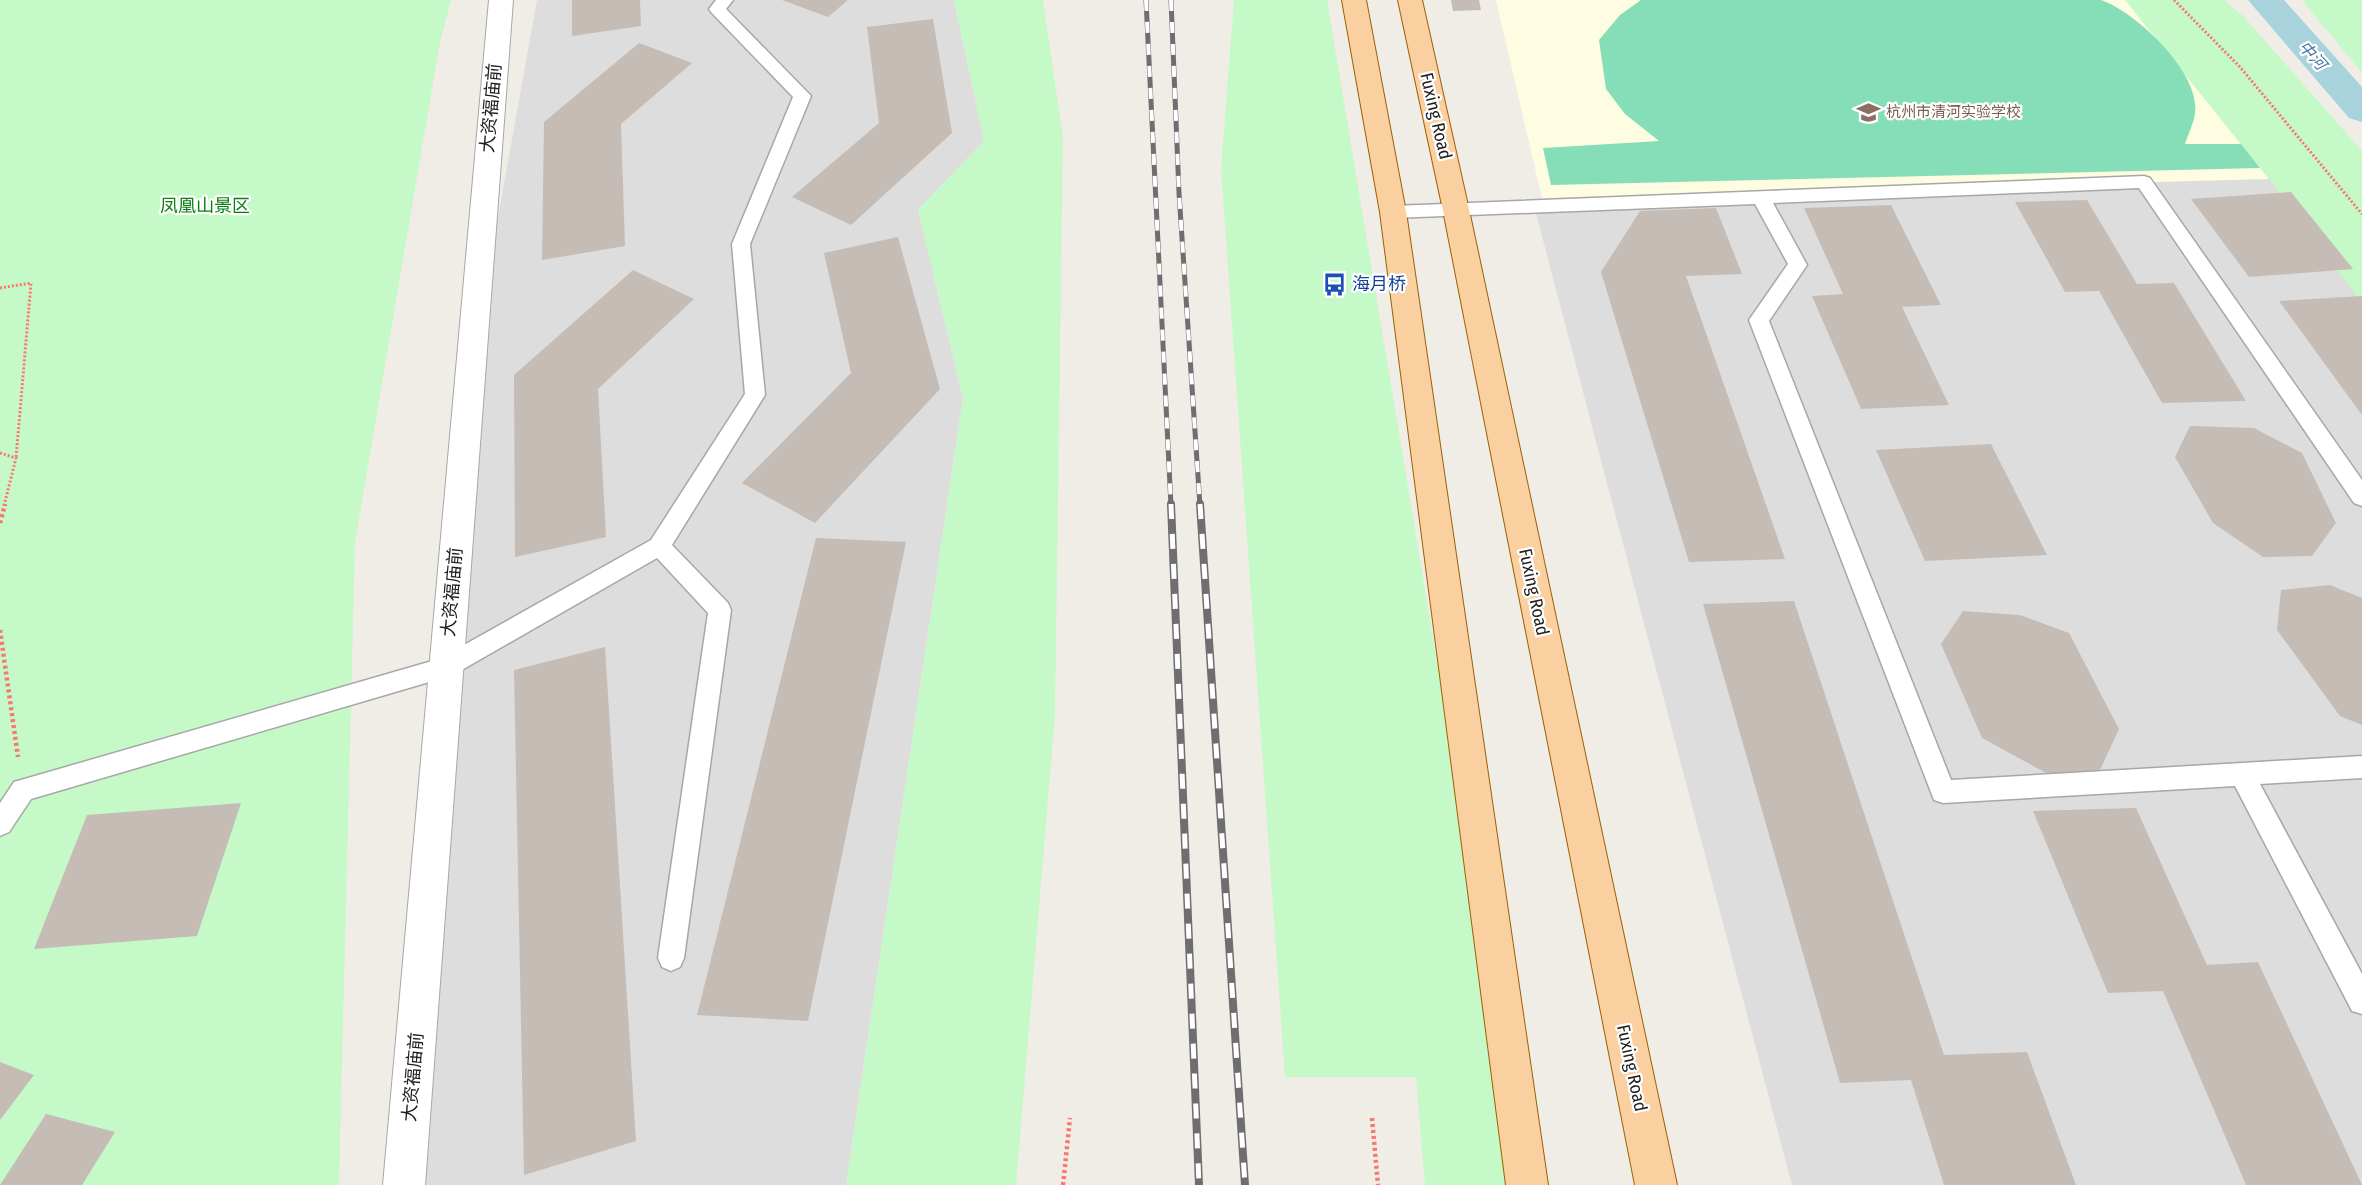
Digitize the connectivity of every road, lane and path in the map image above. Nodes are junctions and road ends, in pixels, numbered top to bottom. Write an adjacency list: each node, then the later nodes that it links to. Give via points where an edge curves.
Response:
1 (501, 0): 17 (street, 大资福庙前)
2 (725, 0): 15 (lane, via 717,9 802,96 741,244 755,395)
3 (1354, 0): 8 (main road)
4 (1410, 0): 7 (main road, Fuxing Road)
5 (2174, 0): 9 (path, via 2240,67)
6 (1760, 197): 7 (lane); 13 (lane, via 2144,182); 19 (lane, via 1798,265 1759,320 1943,792)
7 (1456, 210): 8 (lane); 30 (main road, Fuxing Road)
8 (1393, 212): 29 (main road)
9 (2362, 214)
10 (0, 288): 12 (path, via 31,283)
11 (0, 453): 12 (path)
12 (16, 458): 14 (path)
13 (2362, 497)
14 (0, 523)
15 (658, 546): 17 (lane); 22 (lane, via 720,610)
16 (0, 630): 20 (path)
17 (445, 668): 20 (lane); 26 (street, 大资福庙前)
18 (2362, 767): 19 (lane)
19 (2242, 774): 23 (lane)
20 (23, 790): 21 (lane)
21 (0, 824)
22 (671, 958)
23 (2362, 1001)
24 (1070, 1118): 27 (path)
25 (1372, 1118): 28 (path)
26 (404, 1185)
27 (1063, 1185)
28 (1378, 1185)
29 (1527, 1185)
30 (1656, 1185)

